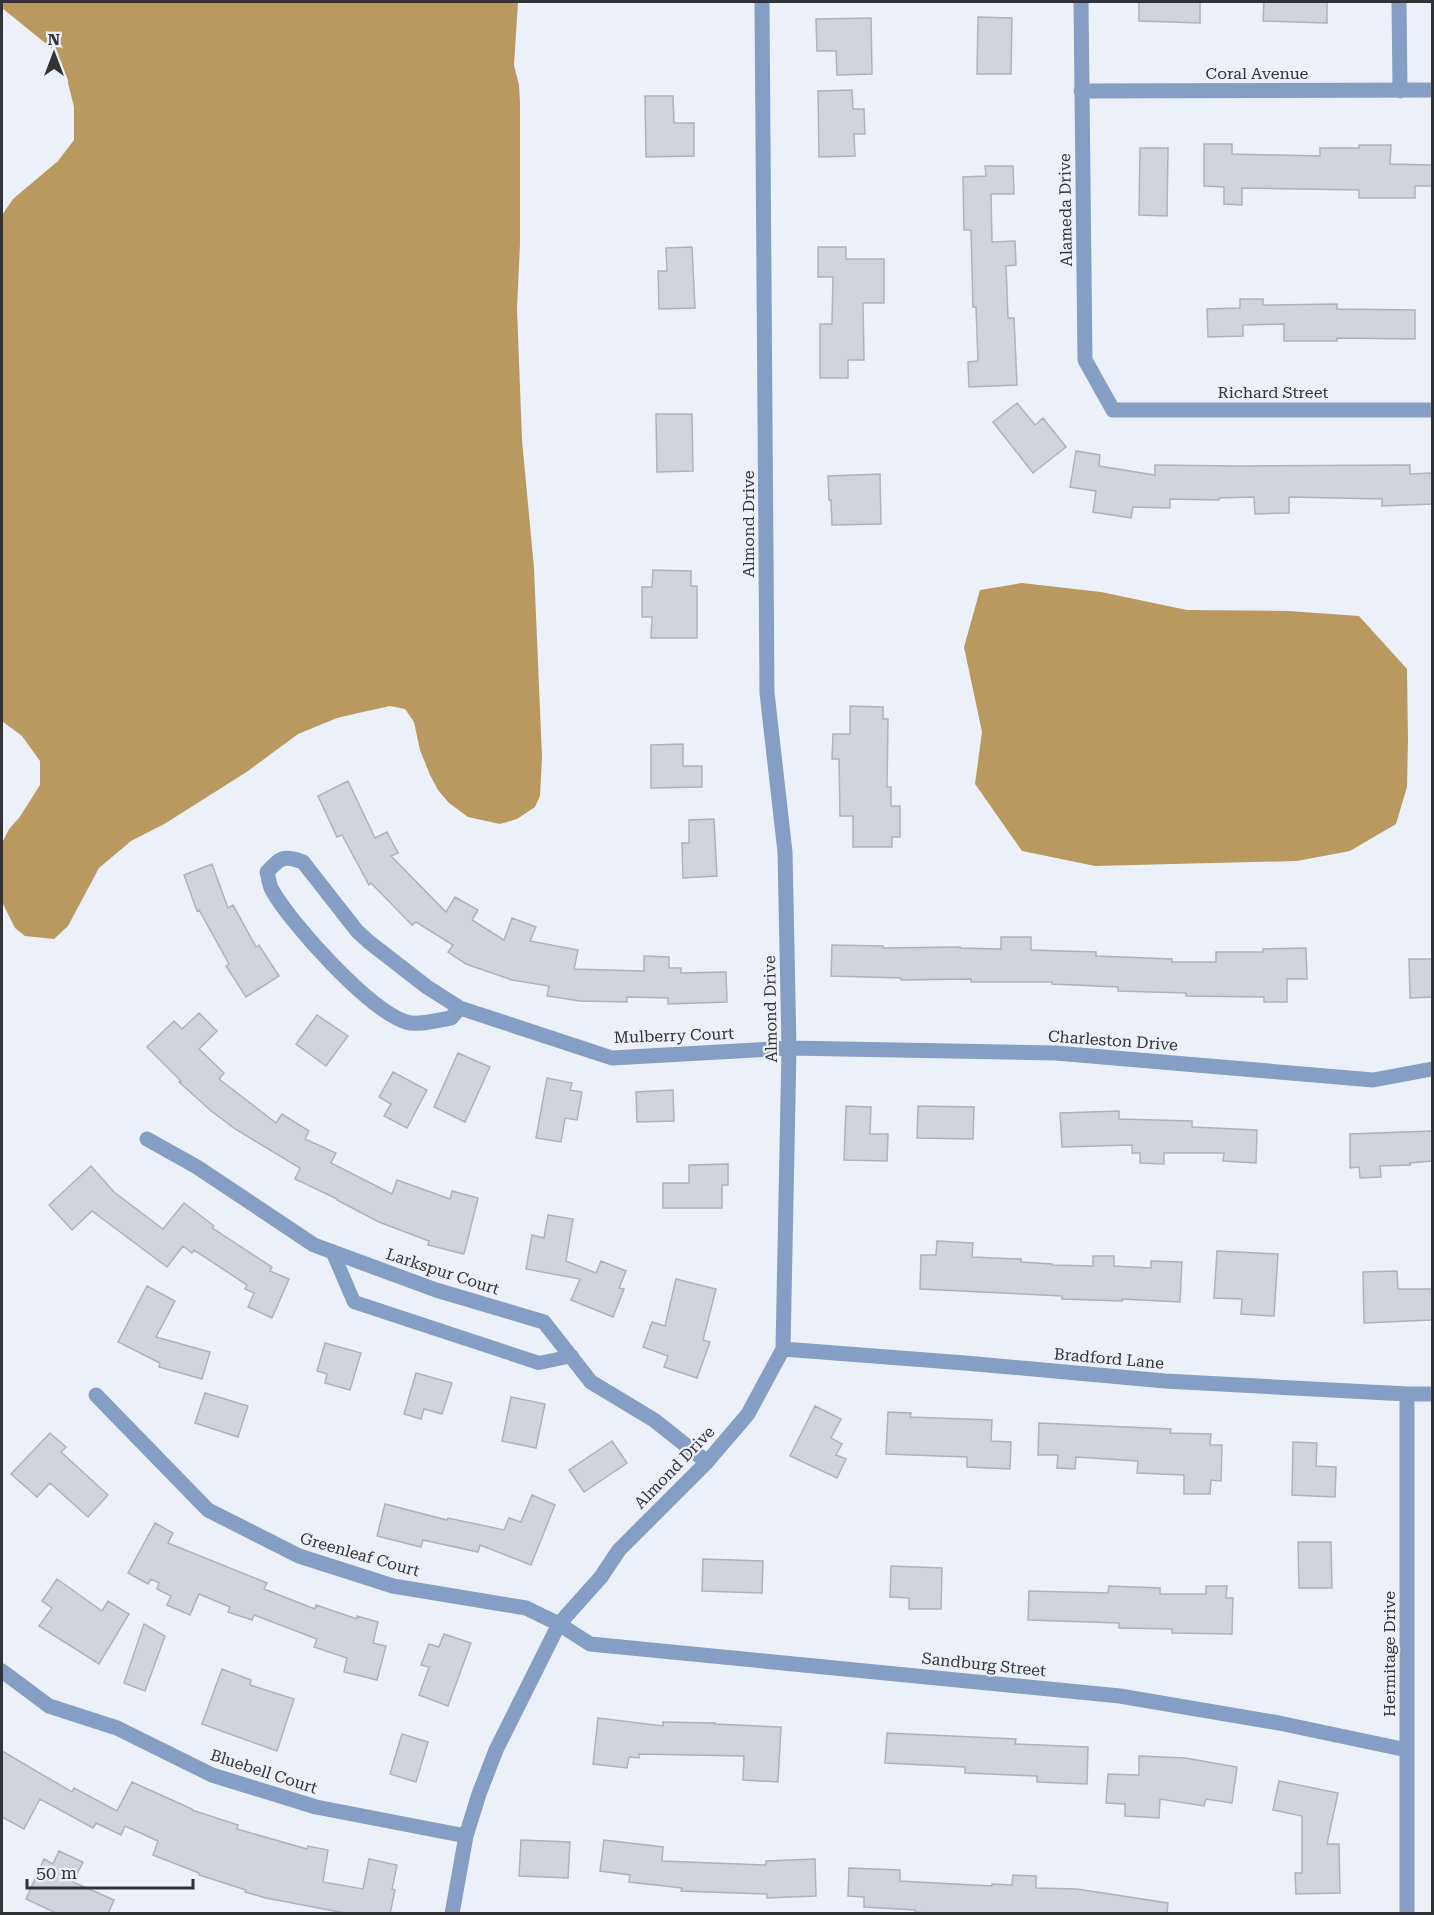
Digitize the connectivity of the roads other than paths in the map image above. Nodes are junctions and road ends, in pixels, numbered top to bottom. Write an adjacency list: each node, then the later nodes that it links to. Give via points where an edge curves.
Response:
1 (762, 2): 10 (street, Almond Drive, via 767,693 785,852)
2 (1081, 2): 5 (street, Alameda Drive)
3 (1399, 2): 6 (street)
4 (1432, 90): 6 (street, Coral Avenue)
5 (1081, 91): 6 (street, Coral Avenue); 7 (street, Alameda Drive, via 1085,360)
6 (1400, 91)
7 (1113, 410): 8 (street, Richard Street)
8 (1432, 410)
9 (460, 1008): 9 (street, Mulberry Court, via 357,931 303,862 290,857 279,859 267,872 271,888 319,950 378,1005 408,1023 451,1018); 10 (street, Mulberry Court, via 612,1058)
10 (789, 1048): 11 (street, Charleston Drive, via 1056,1053 1373,1080); 14 (street, Almond Drive)
11 (1432, 1069)
12 (147, 1139): 13 (street, Larkspur Court, via 197,1167 314,1245)
13 (332, 1251): 15 (street, Larkspur Court, via 436,1290 544,1322); 15 (lane, via 354,1302 538,1363)
14 (783, 1349): 16 (street, Bradford Lane, via 1165,1381); 19 (street, Almond Drive, via 748,1414)
15 (572, 1356): 19 (street, Larkspur Court, via 591,1382 654,1420)
16 (1407, 1394): 17 (street, Bradford Lane); 22 (street, Hermitage Drive)
17 (1432, 1394)
18 (96, 1395): 20 (street, Greenleaf Court, via 208,1510 299,1557 393,1586 526,1608)
19 (707, 1462): 20 (street, Almond Drive, via 619,1550 601,1577)
20 (559, 1624): 22 (street, Sandburg Street, via 590,1644 1120,1696 1280,1723); 23 (street, Almond Drive, via 496,1750)
21 (2, 1671): 23 (street, Bluebell Court, via 49,1706 117,1728 212,1775 316,1807)
22 (1407, 1750): 25 (street, Hermitage Drive)
23 (466, 1836): 24 (street, Almond Drive)
24 (452, 1914)
25 (1407, 1914)

